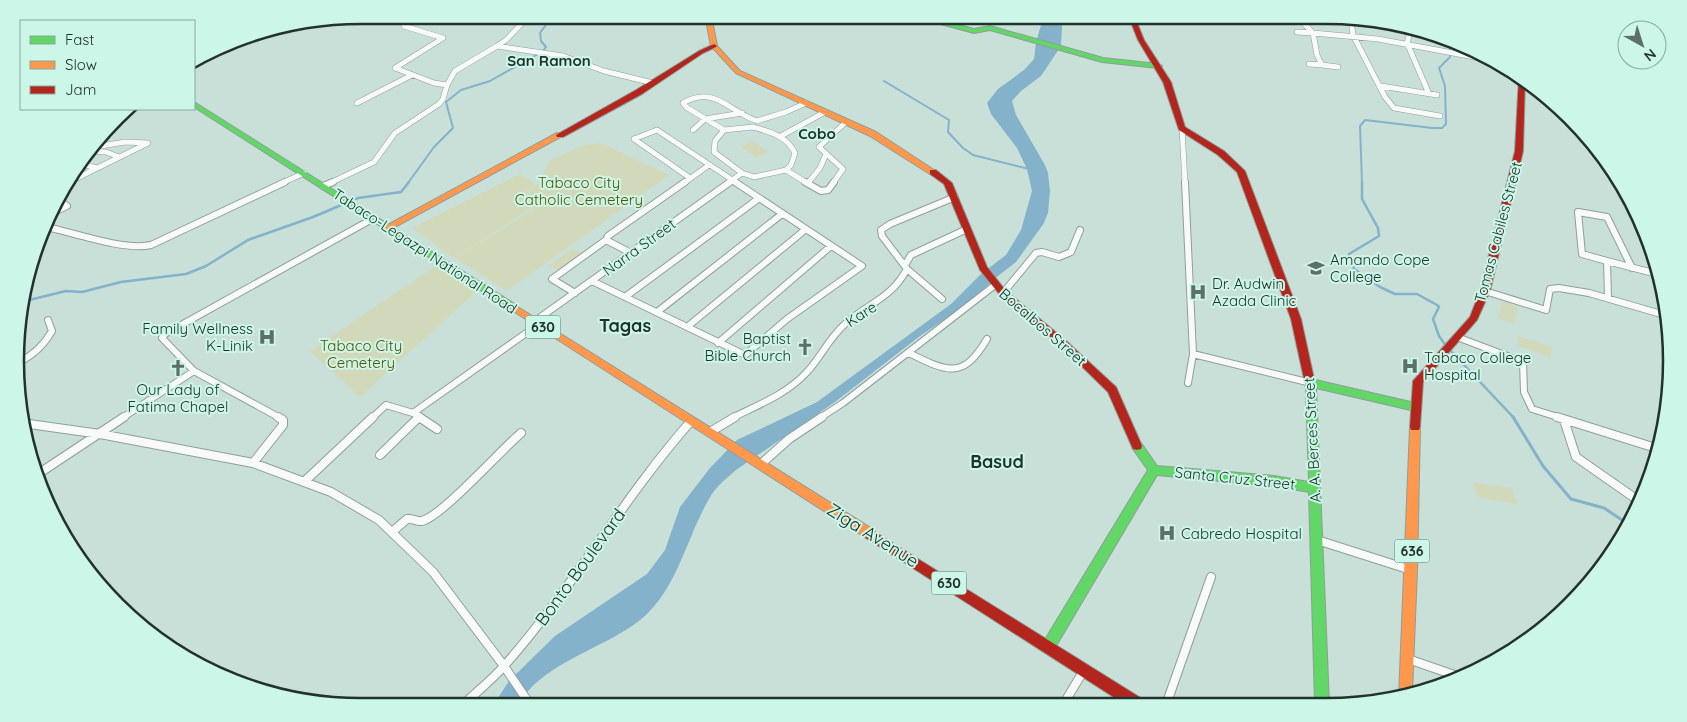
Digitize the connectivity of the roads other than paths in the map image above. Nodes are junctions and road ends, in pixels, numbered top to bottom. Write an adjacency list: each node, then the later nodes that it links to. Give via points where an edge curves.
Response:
1 (521, 24): 13 (street)
2 (710, 24): 14 (street)
3 (948, 24): 18 (street, via 974,30 990,28 1102,60)
4 (1134, 24): 18 (street)
5 (1305, 24): 9 (street)
6 (1352, 25): 11 (street)
7 (404, 26): 20 (street, via 443,38 395,68)
8 (1297, 32): 9 (street)
9 (1313, 32): 11 (street); 17 (street)
10 (1410, 34): 12 (street)
11 (1353, 35): 12 (street); 23 (street)
12 (1407, 43): 15 (street); 25 (street)
13 (497, 46): 21 (street, via 570,58 604,71); 22 (street, via 455,71)
14 (714, 46): 21 (street); 27 (street, Bocalbos Street, via 738,72)
15 (1468, 56)
16 (1309, 64): 17 (street)
17 (1322, 65): 19 (street)
18 (1158, 66): 37 (street, via 1169,85)
19 (1338, 67)
20 (412, 74): 22 (street); 28 (street)
21 (653, 83): 60 (street)
22 (447, 85): 55 (street, via 439,104 395,133 378,158)
23 (1382, 86): 25 (street); 32 (street, via 1394,108)
24 (1521, 86): 74 (street, Tomas Cabiles Street / 636, via 1519,151)
25 (1429, 94): 26 (street)
26 (1437, 95)
27 (806, 103): 30 (street, Bocalbos Street); 34 (street)
28 (357, 104)
29 (195, 105): 50 (street, Tabaco-Legazpi National Road / 630)
30 (824, 112): 35 (street, Bocalbos Street); 40 (street)
31 (742, 113): 33 (street); 33 (street, via 712,96 695,97 683,103); 34 (street)
32 (1440, 116)
33 (705, 119): 38 (street); 39 (street)
34 (757, 121): 36 (street)
35 (846, 122): 43 (street, via 819,147); 56 (street, Bocalbos Street, via 873,134 936,174 948,183)
36 (753, 127): 39 (street); 40 (street)
37 (1182, 128): 89 (street); 93 (street, A. A. Berces Street, via 1221,153 1241,171 1296,319)
38 (693, 130)
39 (724, 130): 49 (street, via 715,141 714,152)
40 (780, 136): 48 (street, via 790,144 794,153)
41 (101, 146): 44 (street, via 148,143)
42 (97, 151): 44 (street)
43 (826, 154): 54 (street); 54 (street, via 841,166 842,172 825,191)
44 (119, 157): 47 (street)
45 (87, 165): 47 (street)
46 (709, 165): 52 (street); 52 (street, via 657,130 634,139); 53 (street)
47 (97, 168): 51 (street)
48 (786, 170): 49 (street, via 757,177); 54 (street)
49 (742, 172): 53 (street, Narra Street)
50 (304, 173): 55 (street, Tabaco-Legazpi National Road / 630); 61 (street, via 142,247)
51 (79, 177)
52 (690, 178): 65 (street)
53 (731, 180): 57 (street); 67 (street, Narra Street)
54 (808, 183)
55 (323, 186): 59 (street, Tabaco-Legazpi National Road / 630)
56 (955, 197): 63 (street, Bocalbos Street); 69 (street, via 881,230 882,236)
57 (758, 199): 58 (street); 77 (street)
58 (782, 214): 62 (street); 80 (street)
59 (374, 218): 60 (street, Tabaco-Legazpi National Road / 630); 91 (street, via 166,334 162,338)
60 (388, 227): 83 (street, Tabaco-Legazpi National Road / 630)
61 (51, 228)
62 (806, 229): 66 (street); 84 (street)
63 (968, 229): 69 (street, Kare, via 911,255); 73 (street, Bocalbos Street, via 983,268)
64 (1080, 230): 76 (street, via 1071,252 1059,257 1036,253)
65 (606, 240): 67 (street); 75 (street, via 552,279)
66 (831, 246): 87 (street); 87 (street, via 860,264 860,268 787,319 748,353 742,355)
67 (631, 253): 72 (street, Narra Street)
68 (1607, 261): 70 (street); 70 (street, via 1582,254 1578,212 1607,217); 78 (street)
69 (906, 267): 79 (street); 100 (street, Kare, via 896,288 884,300 848,321 835,333 812,368 798,381)
70 (1632, 268): 71 (street)
71 (1652, 273)
72 (592, 281): 75 (street, Narra Street); 77 (street)
73 (995, 284): 76 (street, Bocalbos Street); 88 (street)
74 (1484, 291): 78 (street, via 1546,310 1552,287); 86 (street, Tomas Cabiles Street / 636, via 1474,318)
75 (575, 293): 83 (street, Narra Street)
76 (1003, 294): 107 (street, Bocalbos Street, via 1062,341 1112,390 1135,441)
77 (625, 297): 80 (street)
78 (1608, 298): 81 (street)
79 (942, 299)
80 (657, 312): 84 (street)
81 (1660, 313)
82 (48, 320): 90 (street, via 52,331 50,335 37,352)
83 (537, 323): 95 (street, Narra Street); 97 (street, Tabaco-Legazpi National Road / 630)
84 (688, 327): 87 (street)
85 (987, 339): 88 (street, via 975,358 947,370)
86 (1455, 339): 94 (street, Tomas Cabiles Street / 636, via 1418,381); 96 (street, via 1522,362 1522,389 1532,410)
87 (718, 343)
88 (909, 353): 106 (street)
89 (1193, 354): 92 (street); 93 (street)
90 (24, 359)
91 (194, 371): 102 (street); 105 (street, via 283,420 283,425)
92 (1188, 383)
93 (1311, 383): 94 (street); 110 (street, A. A. Berces Street)
94 (1415, 408): 114 (street, Tomas Cabiles Street / 636)
95 (416, 415): 99 (street); 104 (street, Narra Street); 109 (street, via 386,405)
96 (1564, 420): 103 (street); 111 (street, via 1576,457)
97 (691, 421): 100 (street, Tabaco-Legazpi National Road / 630); 118 (street, Bonto Boulevard, via 667,448)
98 (30, 424): 102 (street)
99 (437, 429)
100 (710, 432): 106 (street, Tabaco-Legazpi National Road / 630)
101 (521, 433): 112 (street, via 448,503 424,520 408,519)
102 (100, 434): 105 (street); 108 (street)
103 (1652, 447)
104 (380, 454)
105 (253, 463): 109 (street)
106 (759, 463): 116 (street, Ziga Avenue / 630)
107 (1154, 470): 110 (street, Santa Cruz Street); 116 (street)
108 (43, 471)
109 (305, 481): 112 (street, via 379,520)
110 (1315, 488): 113 (street, A. A. Berces Street)
111 (1634, 498)
112 (392, 532): 118 (street, via 433,572)
113 (1317, 540): 114 (street); 127 (street, A. A. Berces Street)
114 (1411, 570): 117 (street, Tomas Cabiles Street / 636)
115 (1211, 576): 126 (street)
116 (1048, 647): 119 (street, Ziga Avenue / 630)
117 (1407, 659): 120 (street); 121 (street, Tomas Cabiles Street / 636)
118 (507, 670): 122 (street, Bonto Boulevard); 123 (street)
119 (1084, 670): 124 (street); 125 (street, Ziga Avenue / 630)
120 (1452, 674)
121 (1405, 689)
122 (472, 698)
123 (526, 698)
124 (1067, 698)
125 (1128, 698)
126 (1168, 698)
127 (1322, 698)

